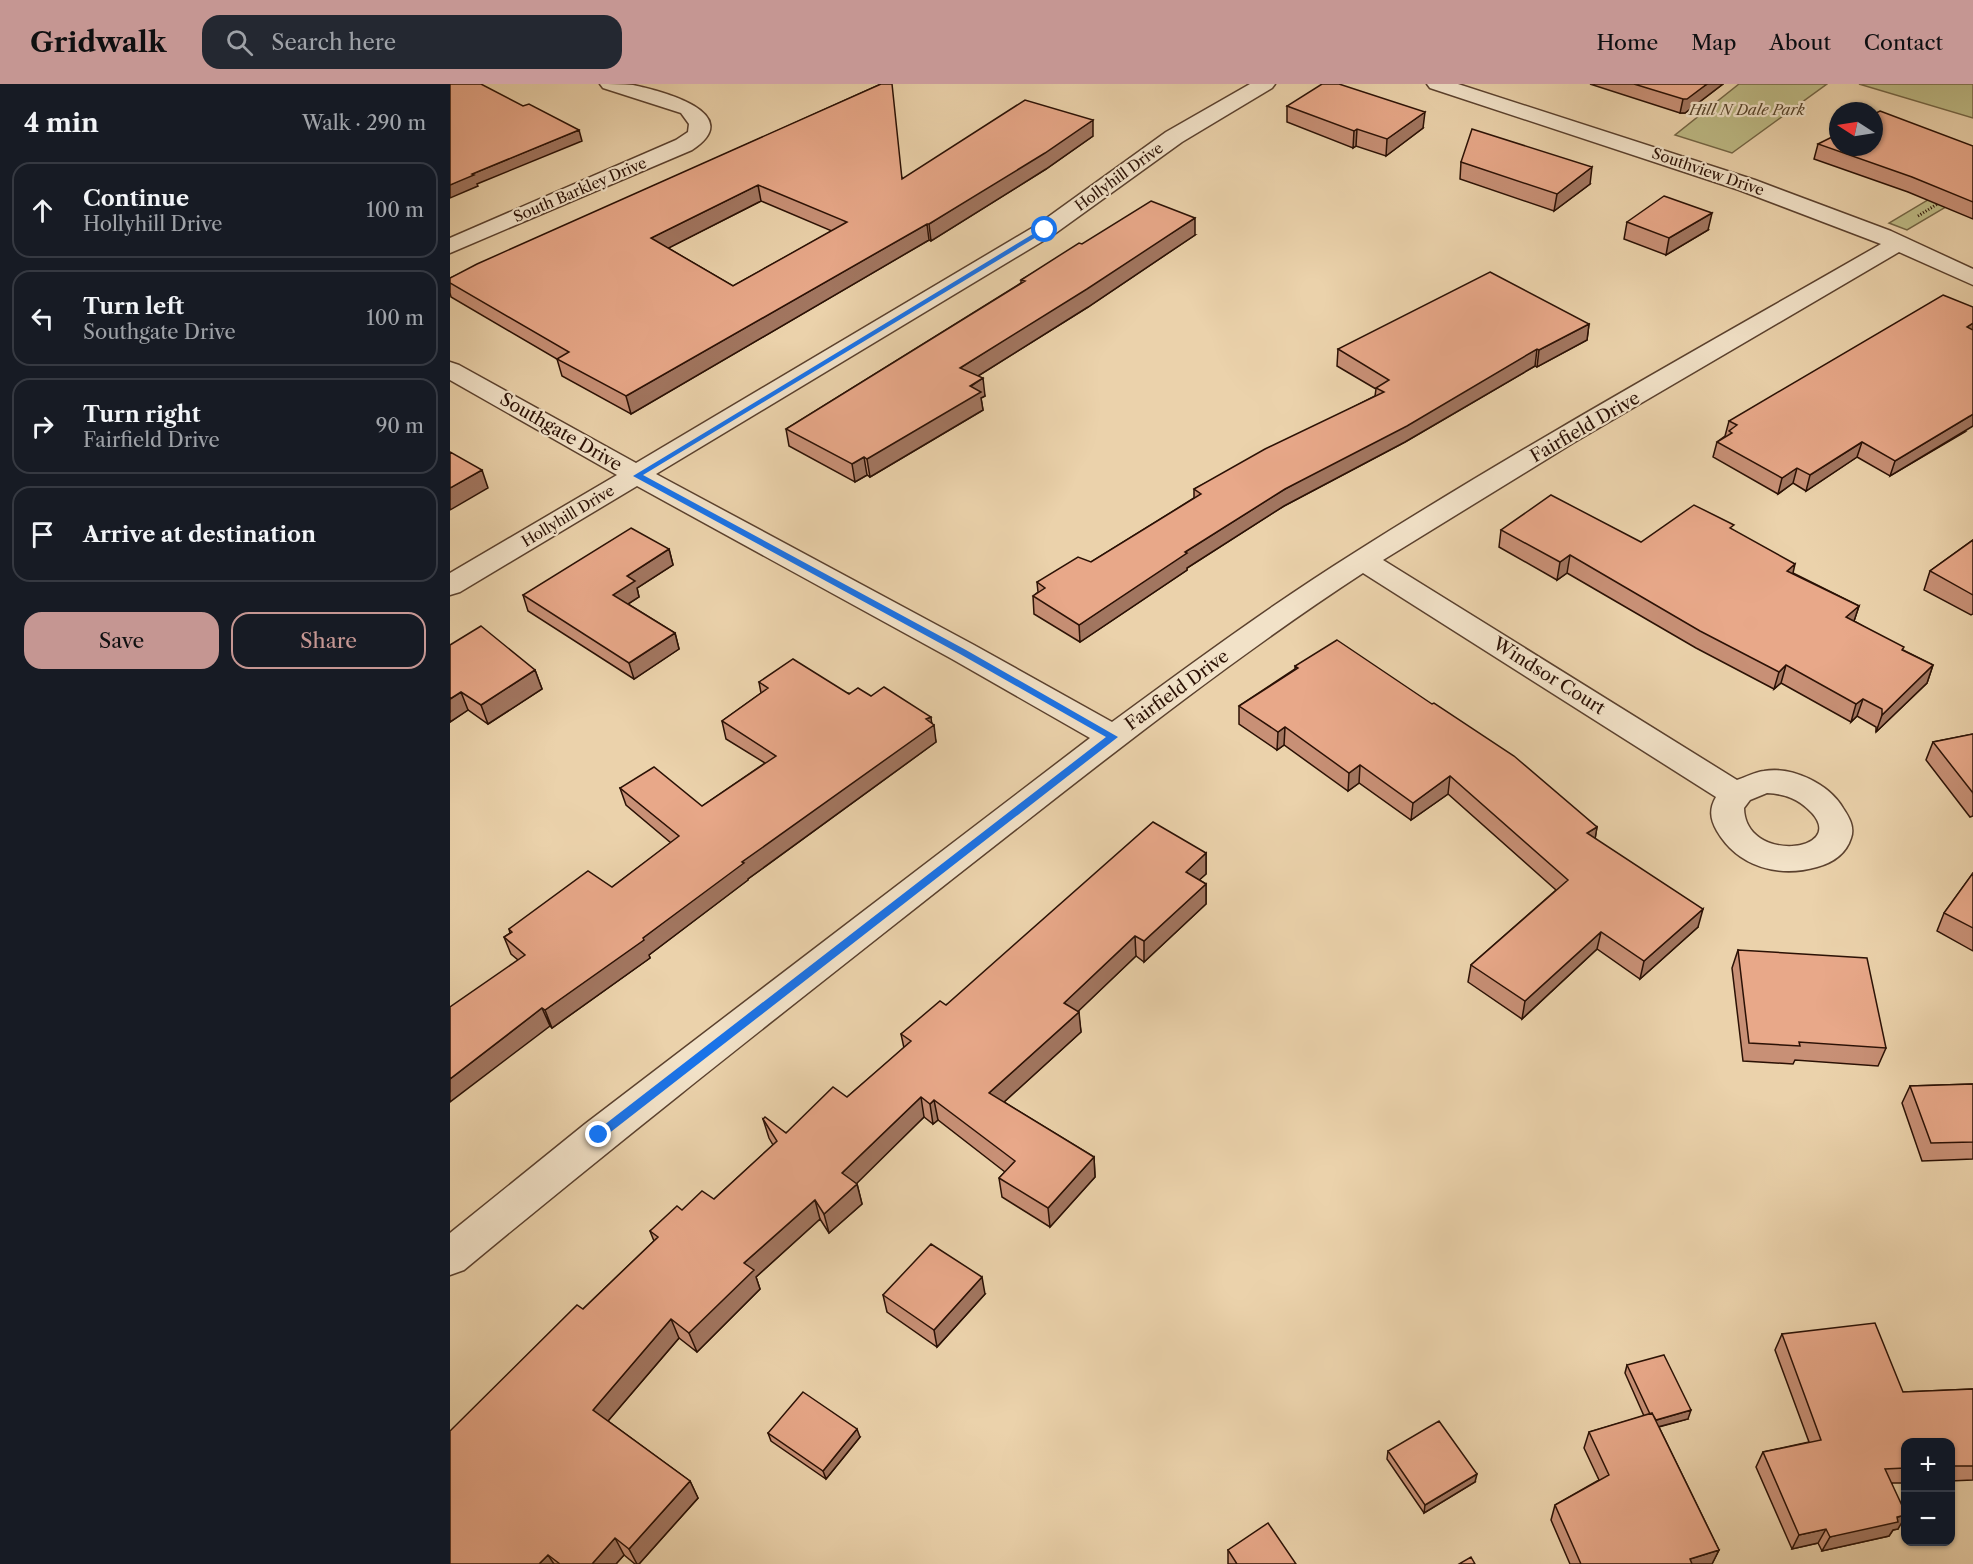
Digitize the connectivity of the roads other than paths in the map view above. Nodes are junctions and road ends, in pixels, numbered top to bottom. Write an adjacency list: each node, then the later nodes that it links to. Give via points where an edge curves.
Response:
1 (610, 84): 5 (street, South Barkley Drive, via 688,109 698,116 699,132 684,145)
2 (1265, 84): 8 (street, Hollyhill Drive, via 1174,137 1045,230)
3 (1437, 84): 4 (street, Southview Drive)
4 (1904, 232): 6 (street, Southview Drive); 9 (street, Fairfield Drive)
5 (450, 246)
6 (1973, 278)
7 (450, 370): 8 (street, Southgate Drive)
8 (637, 476): 10 (street, Hollyhill Drive); 11 (street, Southgate Drive)
9 (1363, 560): 11 (street, Fairfield Drive); 12 (street, Windsor Court)
10 (450, 586)
11 (1113, 737): 13 (street, Fairfield Drive, via 599,1135)
12 (1734, 793)
13 (450, 1257)

